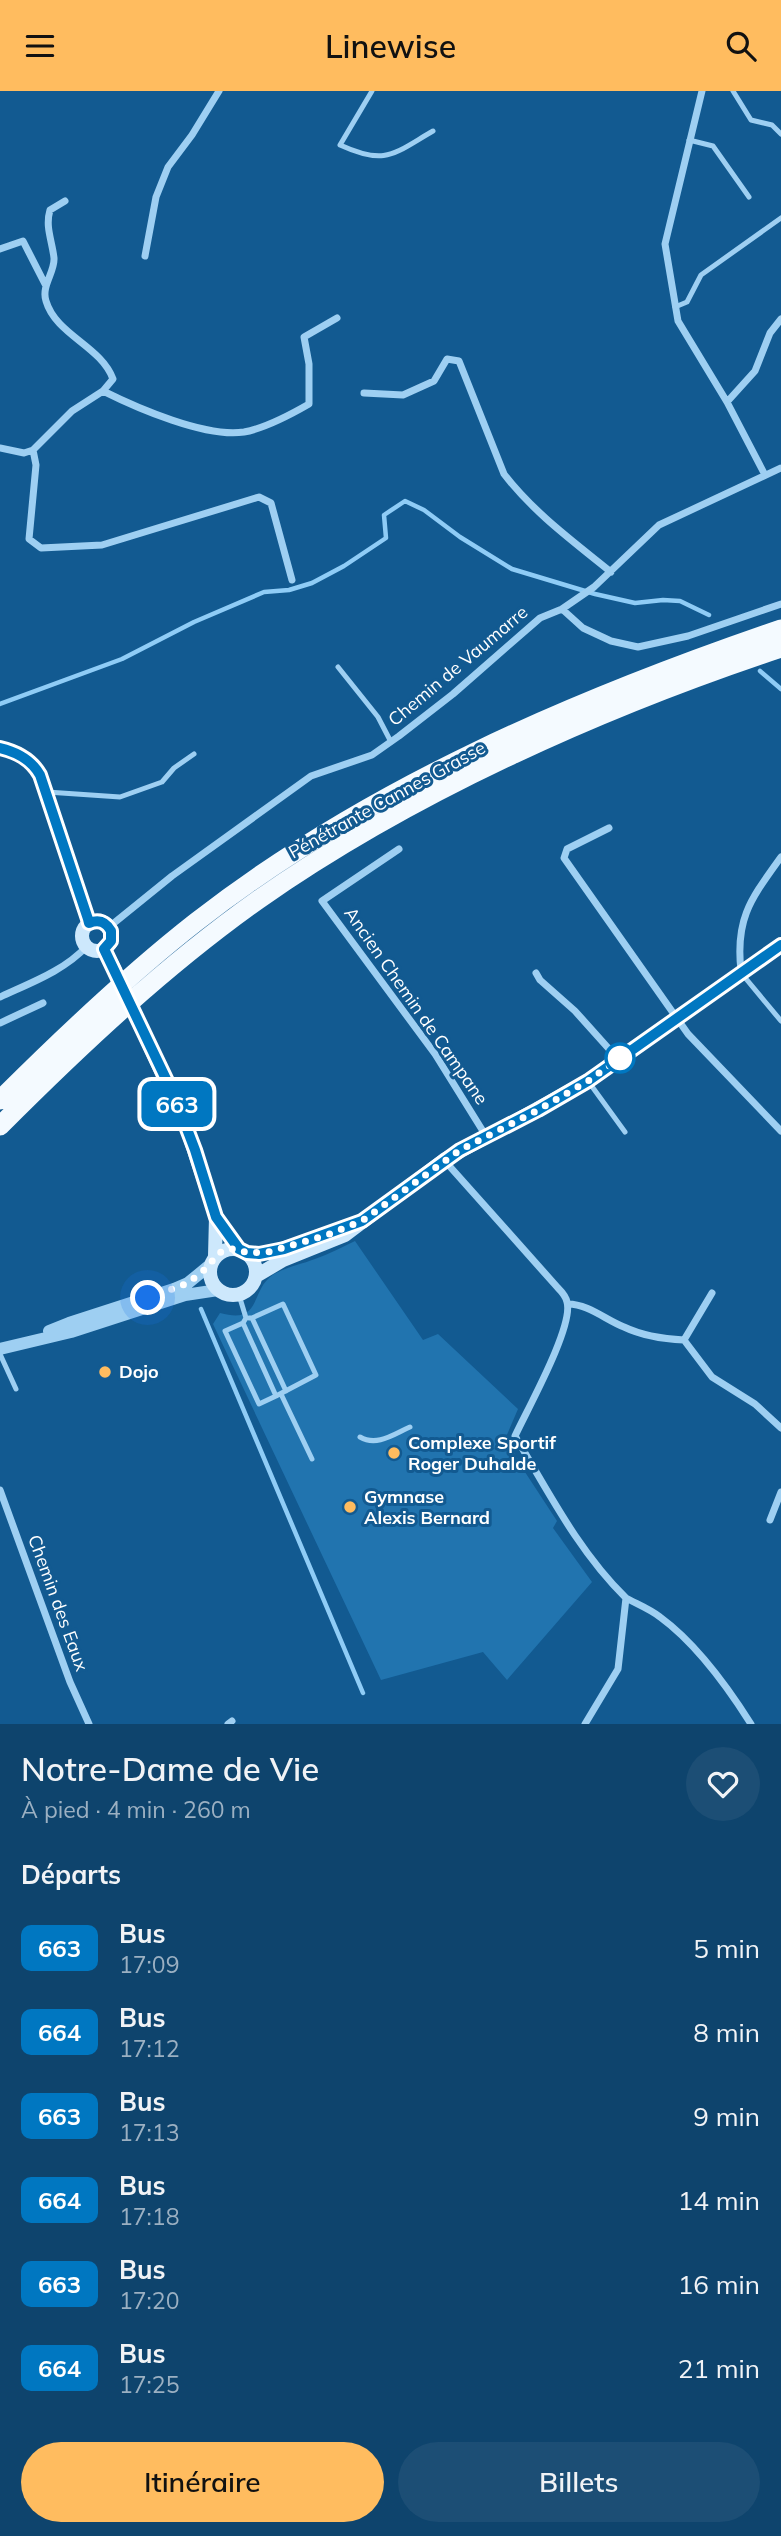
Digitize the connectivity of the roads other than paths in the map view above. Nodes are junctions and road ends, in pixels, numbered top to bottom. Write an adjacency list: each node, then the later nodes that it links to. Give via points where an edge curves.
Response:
1 (219, 91): 12 (street, via 168,167 156,197)
2 (372, 91): 5 (lane, via 340,145 363,155 390,156)
3 (702, 91): 7 (street)
4 (733, 91): 6 (lane, via 751,120 772,125)
5 (433, 131)
6 (781, 134)
7 (689, 139): 8 (lane, via 713,146); 14 (street, via 665,244)
8 (749, 197)
9 (65, 201): 13 (street, via 50,209 46,222 54,261)
10 (781, 218): 14 (lane, via 701,275 687,302)
11 (0, 249): 13 (street, via 23,241)
12 (145, 256)
13 (46, 286): 17 (street, via 45,300 58,320 108,366 113,379)
14 (675, 307): 19 (street, via 678,321)
15 (337, 318): 17 (street, via 304,337 309,404 254,430 183,423)
16 (781, 319): 19 (street, via 769,333 755,371)
17 (103, 391): 21 (street, via 72,411)
18 (364, 393): 24 (street, via 403,395 434,381 447,359 458,361 504,474 545,517)
19 (727, 402): 23 (street)
20 (0, 448): 21 (street, via 24,453)
21 (33, 450): 25 (street, via 36,465 29,539 41,548 102,545 259,497 271,503)
22 (781, 468): 23 (street, Chemin de Vaumarre)
23 (765, 475): 24 (street, Chemin de Vaumarre, via 659,525)
24 (611, 572): 27 (street, Chemin de Vaumarre)
25 (292, 580)
26 (781, 604): 27 (street, via 688,636 638,647 583,628)
27 (562, 610): 31 (street, Chemin de Vaumarre, via 540,618)
28 (781, 629): 54 (highway, Pénétrante Cannes Grasse, via 645,678 532,726 326,834 171,942)
29 (781, 648): 55 (highway, Pénétrante Cannes Grasse, via 665,691 506,759 328,854 187,954 101,1028)
30 (338, 667): 31 (lane, via 378,717)
31 (391, 742): 39 (street, Chemin de Vaumarre, via 372,755 311,776)
32 (0, 748): 34 (main road, via 30,762)
33 (194, 754): 34 (lane, via 162,782 120,797)
34 (47, 792): 38 (main road)
35 (609, 828): 49 (street, via 568,849 564,857)
36 (399, 849): 58 (street, Ancien Chemin de Campane, via 322,901 435,1054)
37 (781, 857): 45 (street, via 754,894 743,919)
38 (89, 923): 39 (main road, via 100,921); 41 (main road, via 82,937)
39 (109, 926): 42 (main road, via 111,941)
40 (781, 945): 45 (main road)
41 (87, 946): 42 (main road); 46 (street, via 72,960)
42 (104, 949): 43 (main road)
43 (115, 970)
44 (536, 973): 52 (street)
45 (741, 974): 49 (main road); 50 (lane)
46 (0, 997)
47 (43, 1003): 51 (street)
48 (136, 1016): 60 (main road, via 186,1126)
49 (677, 1018): 52 (main road); 56 (street)
50 (781, 1021)
51 (0, 1023)
52 (618, 1059): 53 (main road)
53 (588, 1081): 57 (lane); 58 (main road)
54 (0, 1100)
55 (0, 1126)
56 (781, 1131)
57 (625, 1132)
58 (486, 1137): 59 (main road)
59 (444, 1160): 61 (main road); 68 (street)
60 (216, 1217): 62 (main road); 63 (main road)
61 (362, 1221): 62 (main road, via 284,1249 259,1254); 64 (main road, via 330,1243 283,1260)
62 (243, 1251): 63 (main road, via 226,1249); 64 (main road, via 254,1263)
63 (213, 1261): 65 (main road, via 210,1279); 71 (street, via 174,1289)
64 (256, 1276): 67 (main road, via 250,1288)
65 (218, 1290): 67 (main road); 71 (street, via 185,1295 71,1332)
66 (712, 1293): 70 (street)
67 (239, 1294): 69 (lane)
68 (568, 1304): 70 (street, via 578,1304 644,1335); 82 (street, via 556,1349 515,1436 584,1550)
69 (247, 1320): 74 (lane); 74 (lane); 74 (lane, via 225,1331 259,1404); 74 (lane, via 284,1304 316,1375)
70 (684, 1339): 76 (street, via 712,1377 755,1404)
71 (22, 1342): 72 (street)
72 (0, 1351): 73 (lane)
73 (16, 1389)
74 (281, 1394): 78 (lane)
75 (410, 1427): 77 (lane, via 376,1442)
76 (781, 1429)
77 (360, 1437)
78 (312, 1459)
79 (0, 1490): 83 (street, Chemin des Eaux)
80 (781, 1492): 81 (street)
81 (770, 1520)
82 (626, 1598): 84 (street, via 618,1669); 85 (street, via 659,1616 693,1648)
83 (89, 1724)
84 (584, 1724)
85 (751, 1724)

